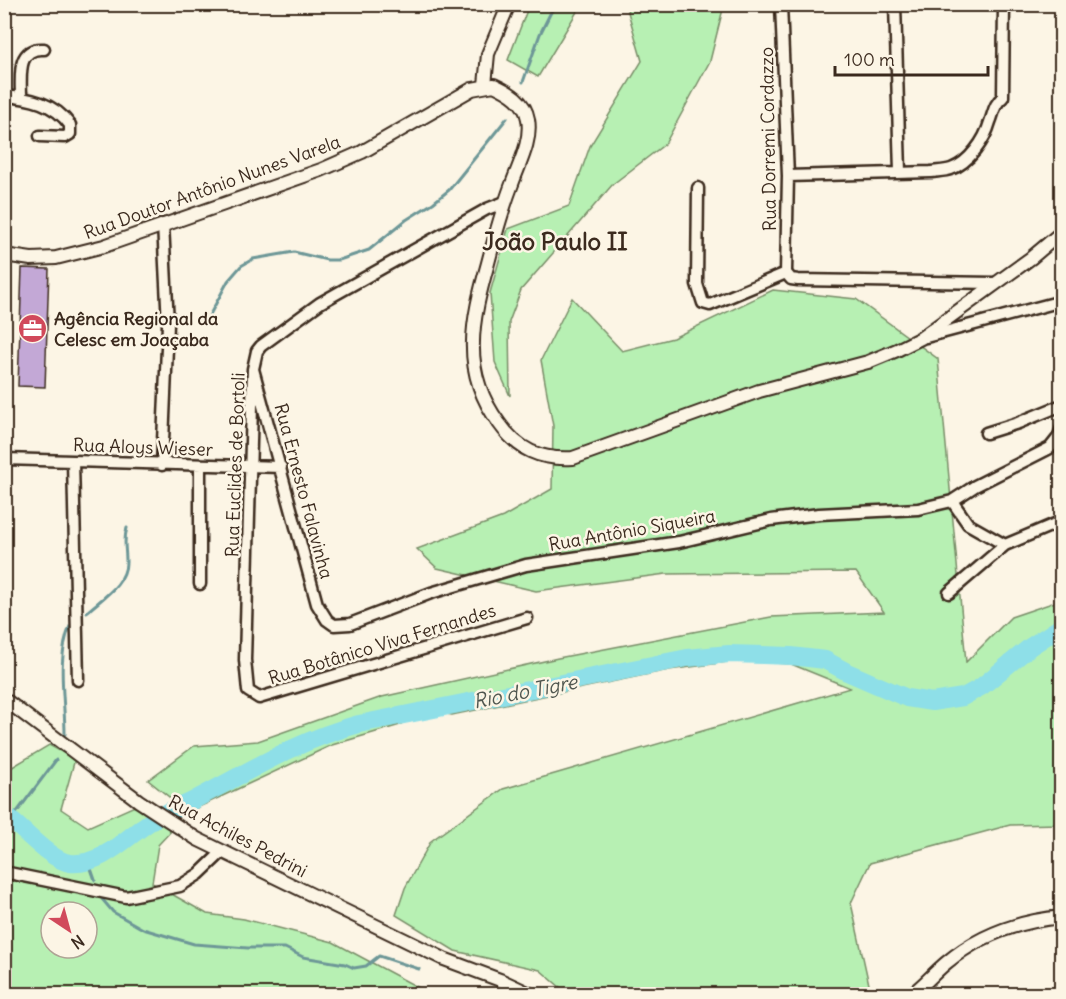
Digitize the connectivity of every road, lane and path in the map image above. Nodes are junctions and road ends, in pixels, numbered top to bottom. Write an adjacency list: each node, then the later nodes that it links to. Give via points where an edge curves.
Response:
1 (509, 4): 6 (street, via 488,54)
2 (781, 4): 11 (street, Rua Dorremi Cordazzo)
3 (896, 4): 10 (street)
4 (1004, 4): 10 (street, via 1003,97 994,106 987,131 959,165 931,172)
5 (44, 49): 8 (street, via 30,50 24,56)
6 (485, 85): 13 (street, via 508,91 519,100 528,117 528,138); 14 (street, Rua Doutor Antônio Nunes Varela, via 340,162)
7 (4, 96): 8 (street)
8 (21, 97): 9 (street, via 50,105 70,125 70,134 65,137)
9 (40, 136)
10 (900, 172): 11 (street)
11 (788, 176): 17 (street, Rua Dorremi Cordazzo)
12 (698, 188): 17 (street, via 697,284 702,303 710,305)
13 (505, 202): 20 (street, via 477,300 472,357 486,405 506,433 530,452 555,459 573,458 759,391 868,362); 21 (street, Rua Euclides de Bortoli, via 320,303 261,346)
14 (163, 224): 16 (street, Rua Doutor Antônio Nunes Varela, via 75,255 31,259); 27 (street, via 168,324)
15 (1062, 232): 18 (street)
16 (4, 255)
17 (786, 273): 18 (street, via 798,280)
18 (995, 283): 20 (street)
19 (1062, 301): 20 (street)
20 (921, 338)
21 (253, 369): 29 (street, Rua Ernesto Falavinha); 30 (street, Rua Euclides de Bortoli)
22 (1062, 405): 24 (street)
23 (1062, 428): 31 (street, Rua Antônio Siqueira, via 1050,448)
24 (986, 433)
25 (4, 459): 26 (street, Rua Aloys Wieser)
26 (73, 462): 27 (street, Rua Aloys Wieser); 38 (street)
27 (162, 465): 28 (street, Rua Aloys Wieser)
28 (200, 466): 30 (street, Rua Aloys Wieser); 34 (street)
29 (280, 467): 30 (street, Rua Aloys Wieser); 37 (street, Rua Ernesto Falavinha, via 317,604)
30 (252, 468): 39 (street, Rua Euclides de Bortoli, via 245,660)
31 (952, 501): 33 (street, via 968,524); 37 (street, Rua Antônio Siqueira, via 918,509 819,513 771,520 679,542 526,565 350,624 334,625)
32 (1062, 521): 33 (street)
33 (1005, 545): 35 (street)
34 (200, 585)
35 (949, 593)
36 (527, 618): 39 (street, Rua Botânico Viva Fernandes, via 259,698)
37 (327, 620)
38 (78, 680)
39 (248, 692)
40 (4, 699): 41 (street, Rua Achiles Pedrini, via 139,801)
41 (222, 852): 42 (street, via 180,886 126,897); 44 (street, Rua Achiles Pedrini, via 444,959)
42 (4, 872)
43 (1062, 917): 45 (street, via 1030,921 985,937 947,962)
44 (530, 994)
45 (912, 994)

